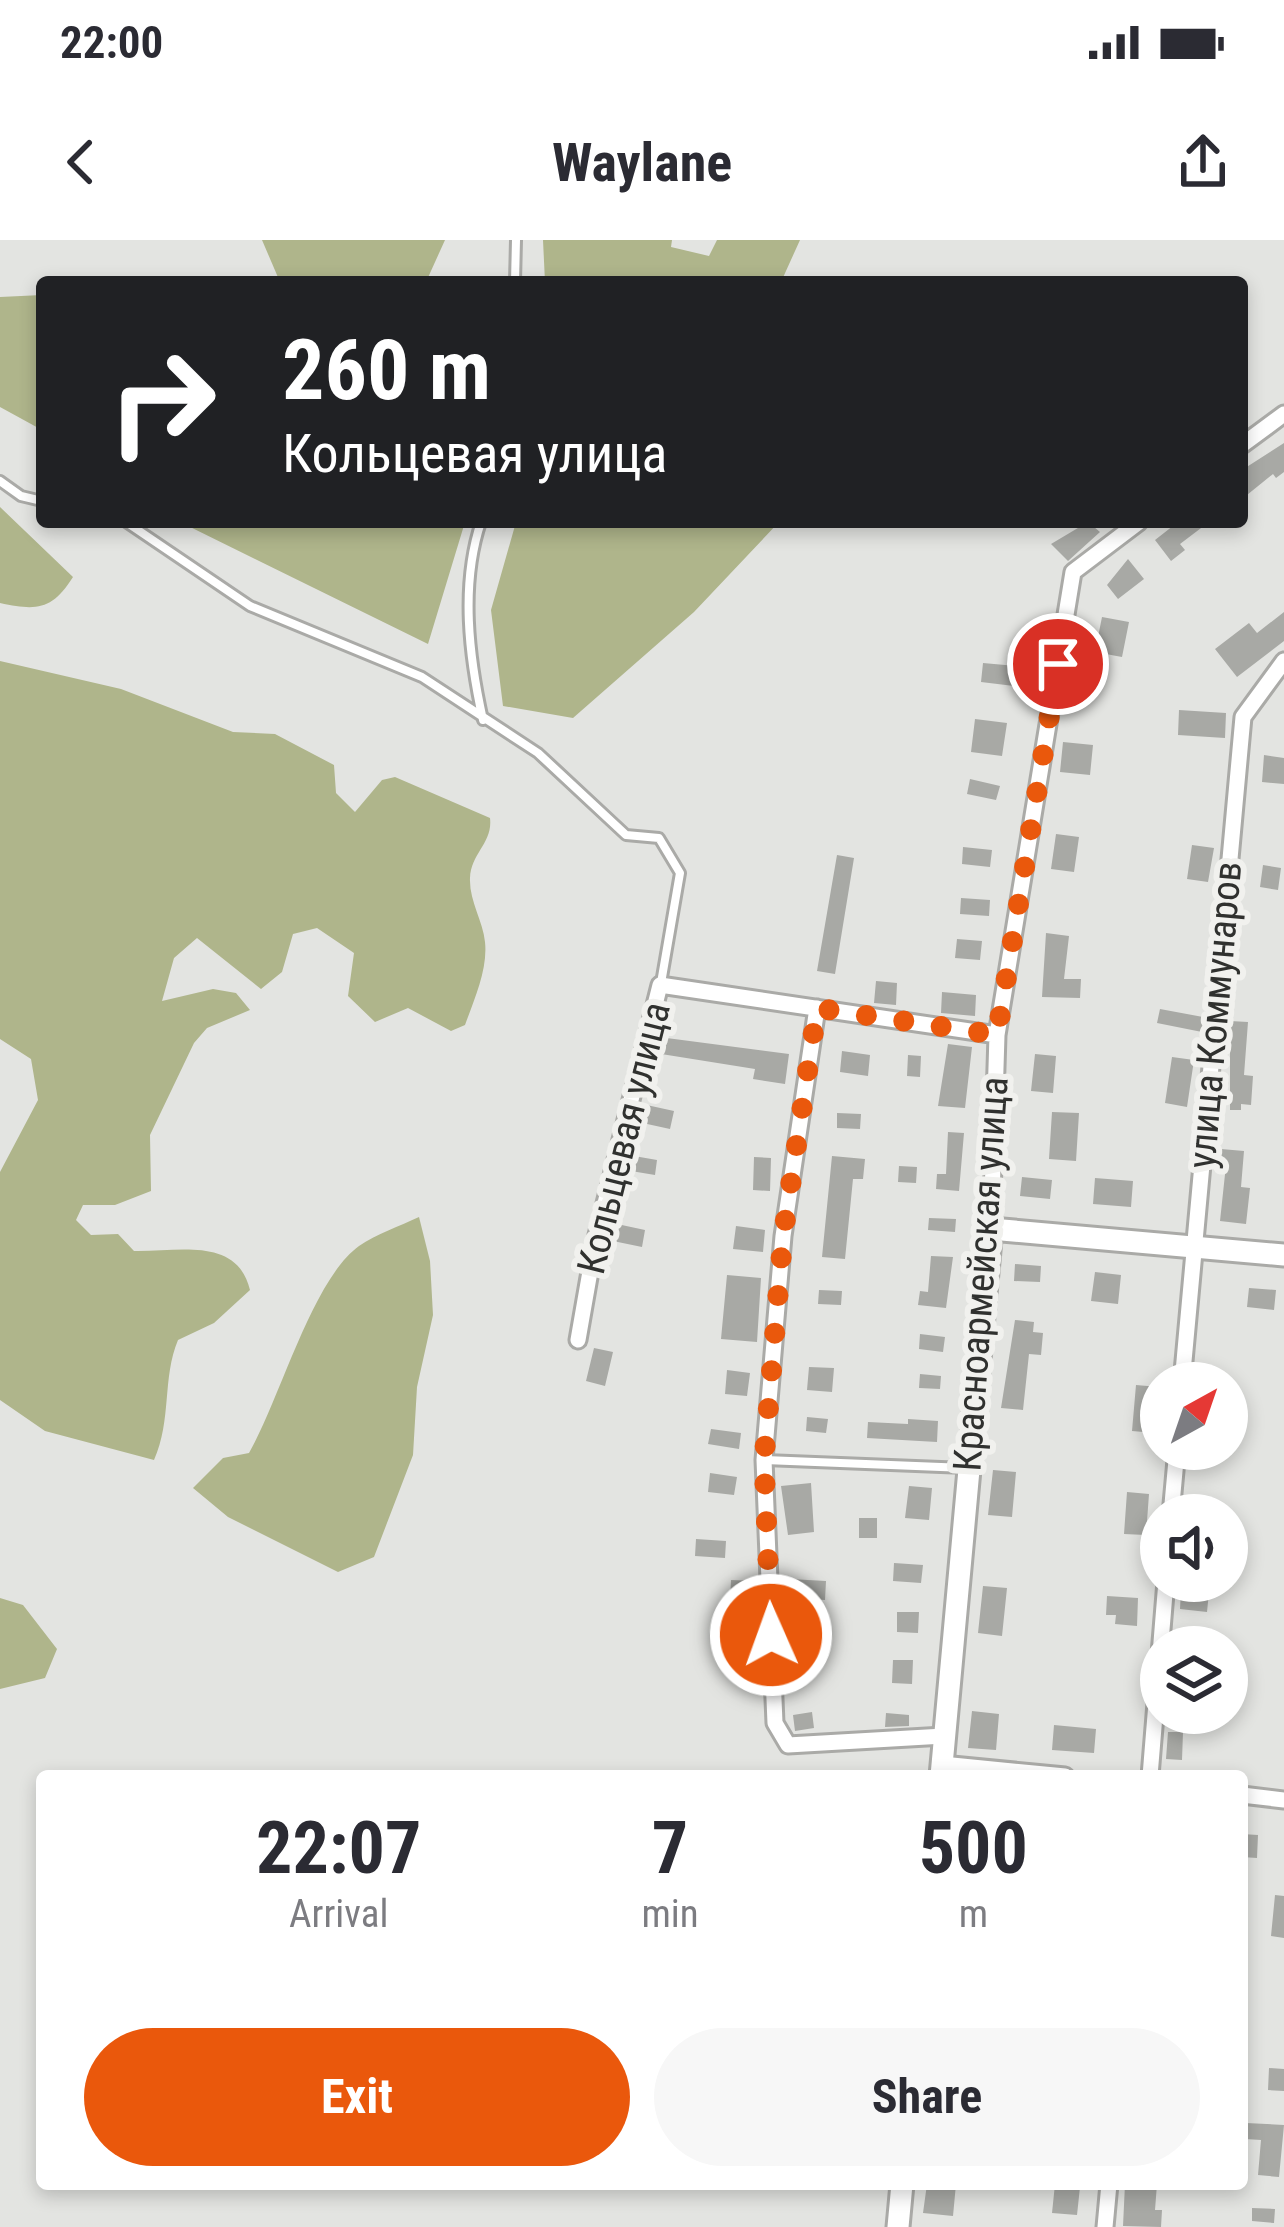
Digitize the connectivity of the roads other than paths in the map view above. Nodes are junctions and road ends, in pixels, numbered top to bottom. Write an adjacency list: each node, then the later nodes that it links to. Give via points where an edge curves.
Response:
1 (516, 240): 2 (lane)
2 (515, 276)
3 (1284, 414): 4 (street)
4 (1248, 441)
5 (0, 481): 6 (lane)
6 (36, 500)
7 (135, 528): 11 (lane, via 250,607 422,677)
8 (481, 528): 11 (lane, via 469,611)
9 (1131, 528): 14 (street, Красноармейская улица, via 1073,572)
10 (1284, 662): 16 (street, улица Коммунаров, via 1243,717)
11 (484, 721): 12 (lane, via 538,753 626,835 659,838 680,873)
12 (660, 985): 13 (street, Кольцевая улица); 18 (street, Кольцевая улица)
13 (817, 1008): 14 (street, Кольцевая улица); 20 (street, via 783,1236)
14 (997, 1035): 15 (street, Красноармейская улица)
15 (991, 1229): 16 (street); 21 (street, Красноармейская улица)
16 (1193, 1246): 17 (street); 19 (street, улица Коммунаров)
17 (1284, 1255)
18 (578, 1340)
19 (1184, 1362)
20 (764, 1460): 21 (lane); 23 (street, via 775,1723 788,1745)
21 (969, 1468): 23 (street, Красноармейская улица)
22 (1164, 1602): 25 (street)
23 (944, 1736): 24 (street, Красноармейская улица)
24 (942, 1770)
25 (1150, 1770)
26 (1248, 1796): 27 (street)
27 (1284, 1800)
28 (901, 2190): 30 (street)
29 (1108, 2190): 31 (street)
30 (898, 2227)
31 (1105, 2227)

